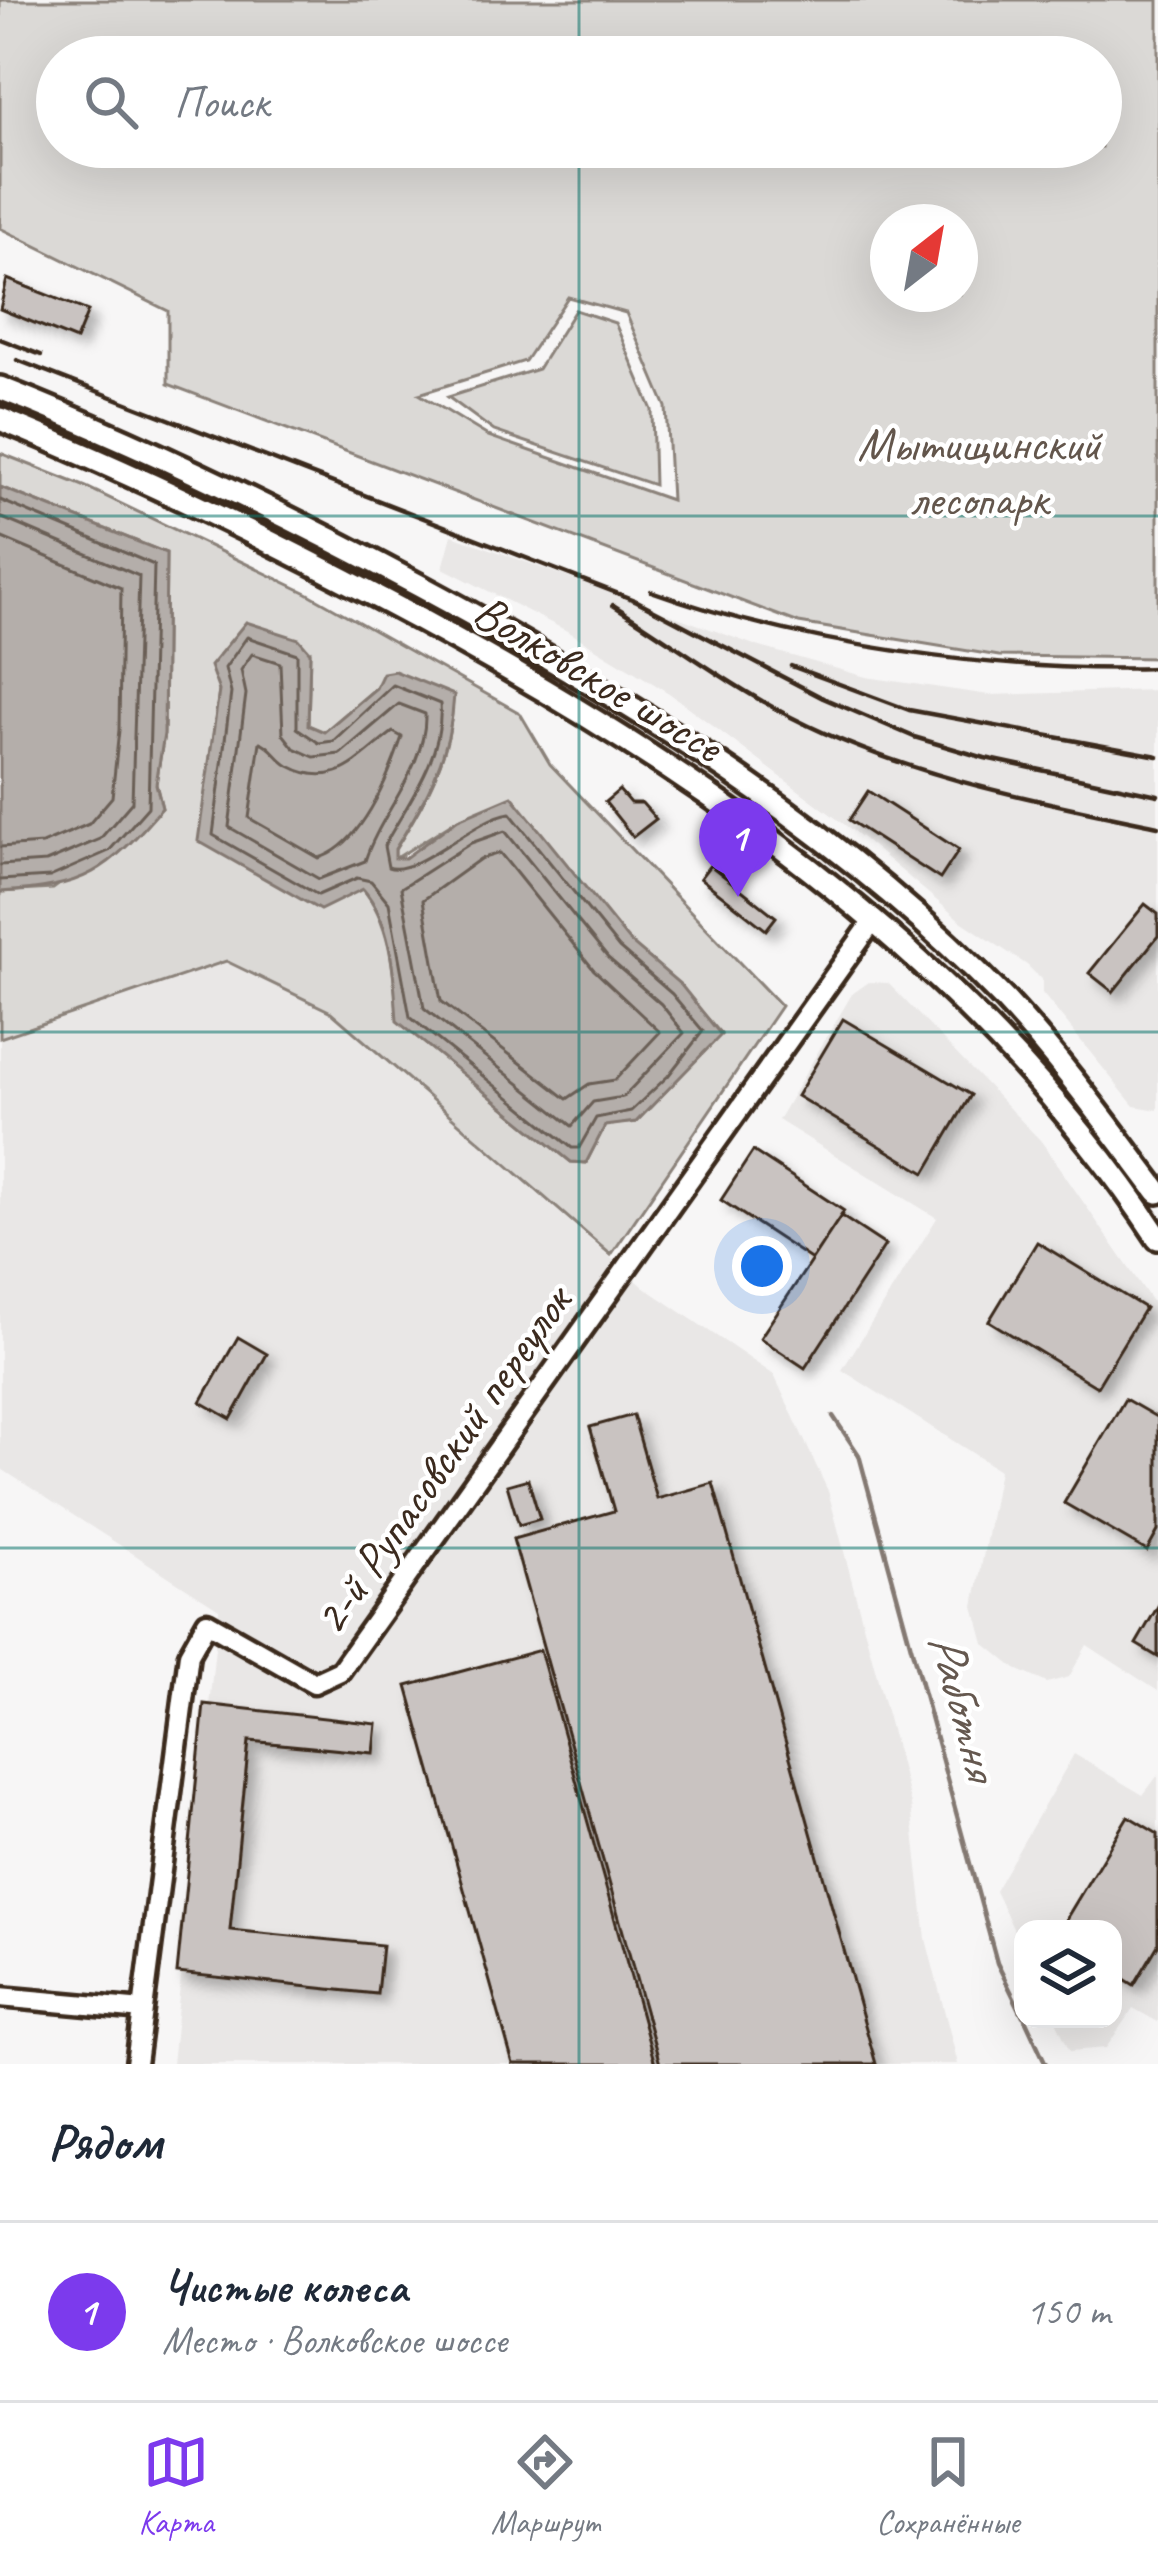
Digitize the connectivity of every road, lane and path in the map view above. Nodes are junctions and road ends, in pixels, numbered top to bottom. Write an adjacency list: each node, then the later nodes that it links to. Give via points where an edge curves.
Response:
1 (0, 388): 4 (main road, Волковское шоссе, via 297,520 679,736 805,825 958,956 1078,1087)
2 (0, 419): 3 (main road, Волковское шоссе, via 208,508 559,696 727,807)
3 (874, 920): 5 (main road, Волковское шоссе, via 1037,1077); 7 (street, 2-й Рупасовский переулок, via 340,1671 314,1683 207,1622 189,1654)
4 (1158, 1192)
5 (1158, 1238)
6 (0, 1997): 7 (street)
7 (143, 2010): 8 (street, 2-й Рупасовский переулок)
8 (136, 2064)

